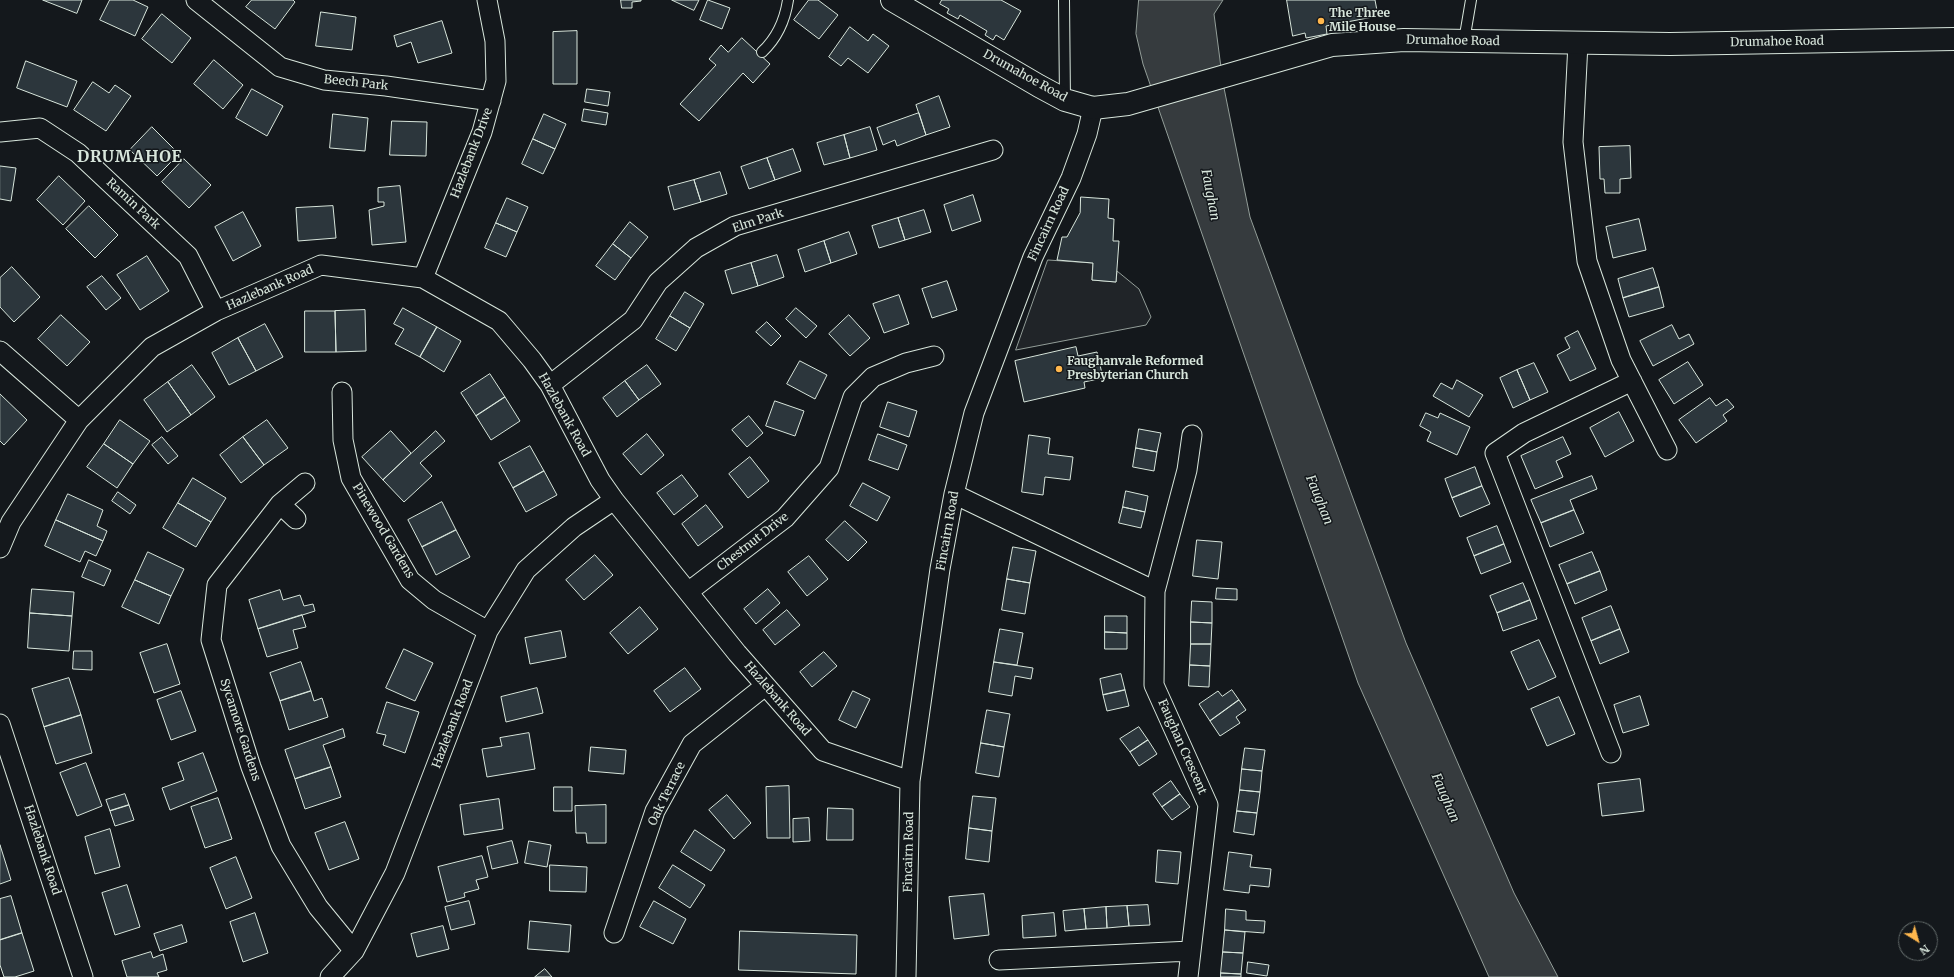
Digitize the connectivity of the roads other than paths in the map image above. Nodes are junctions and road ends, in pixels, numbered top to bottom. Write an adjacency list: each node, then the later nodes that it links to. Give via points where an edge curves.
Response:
1 (196, 0): 12 (street, Beech Park, via 280,68 324,80 386,86)
2 (487, 0): 12 (street, Hazlebank Drive, via 495,41 496,81)
3 (788, 0): 10 (lane, via 785,17 772,42)
4 (892, 0): 11 (street, Drumahoe Road)
5 (1064, 0): 11 (lane)
6 (1471, 0): 8 (lane)
7 (1954, 39): 9 (street, Drumahoe Road)
8 (1464, 41): 9 (street, Drumahoe Road); 13 (street, Drumahoe Road, via 1404,40 1332,44 1128,104)
9 (1578, 43): 20 (street, via 1573,142 1587,261 1621,360)
10 (762, 52)
11 (1065, 100): 13 (street, Drumahoe Road)
12 (491, 102): 16 (street, Hazlebank Drive, via 482,132)
13 (1092, 108): 27 (street, Fincairn Road, via 1087,134 1071,178 1033,256 974,413)
14 (0, 132): 17 (street, Ramin Park, via 40,128 78,152 188,256)
15 (993, 150): 21 (street, Elm Park, via 735,226 696,248 658,282 633,320)
16 (423, 278): 17 (street, Hazlebank Road, via 321,265); 21 (street, Hazlebank Road, via 499,321)
17 (216, 311): 23 (street, Hazlebank Road, via 152,347)
18 (0, 351): 23 (street)
19 (934, 356): 33 (street, Chestnut Drive, via 906,363 873,377 853,397 829,468 785,518)
20 (1632, 381): 25 (street); 37 (street, via 1524,434 1495,453)
21 (550, 385): 28 (street, Hazlebank Road, via 600,480)
22 (342, 392): 34 (street, Pinewood Gardens, via 343,440 351,478 410,580 434,600)
23 (79, 420): 31 (street, Hazlebank Road, via 11,522)
24 (1192, 435): 32 (street, Faughan Crescent, via 1187,470)
25 (1667, 450)
26 (305, 483): 29 (street, Sycamore Gardens)
27 (954, 494): 32 (street); 38 (street, Fincairn Road, via 940,569)
28 (614, 500): 33 (street, Hazlebank Road); 34 (street, Hazlebank Road, via 574,527 526,570)
29 (280, 504): 30 (street); 40 (street, Sycamore Gardens, via 217,585 211,640 251,767 281,846 318,907)
30 (296, 519)
31 (0, 548)
32 (1155, 591): 41 (street, Faughan Crescent, via 1154,685 1208,804)
33 (688, 592): 35 (street, Hazlebank Road)
34 (488, 631): 40 (street, Hazlebank Road, via 395,873)
35 (765, 686): 38 (street, Hazlebank Road, via 823,751); 39 (street, Oak Terrace, via 692,744 656,811)
36 (0, 724): 43 (street, Hazlebank Road)
37 (1612, 753)
38 (910, 781): 45 (street, Fincairn Road)
39 (614, 933)
40 (354, 951): 44 (street, Hazlebank Road)
41 (1191, 951): 42 (street); 46 (street, Faughan Crescent)
42 (999, 960)
43 (83, 977)
44 (330, 977)
45 (906, 977)
46 (1188, 977)

